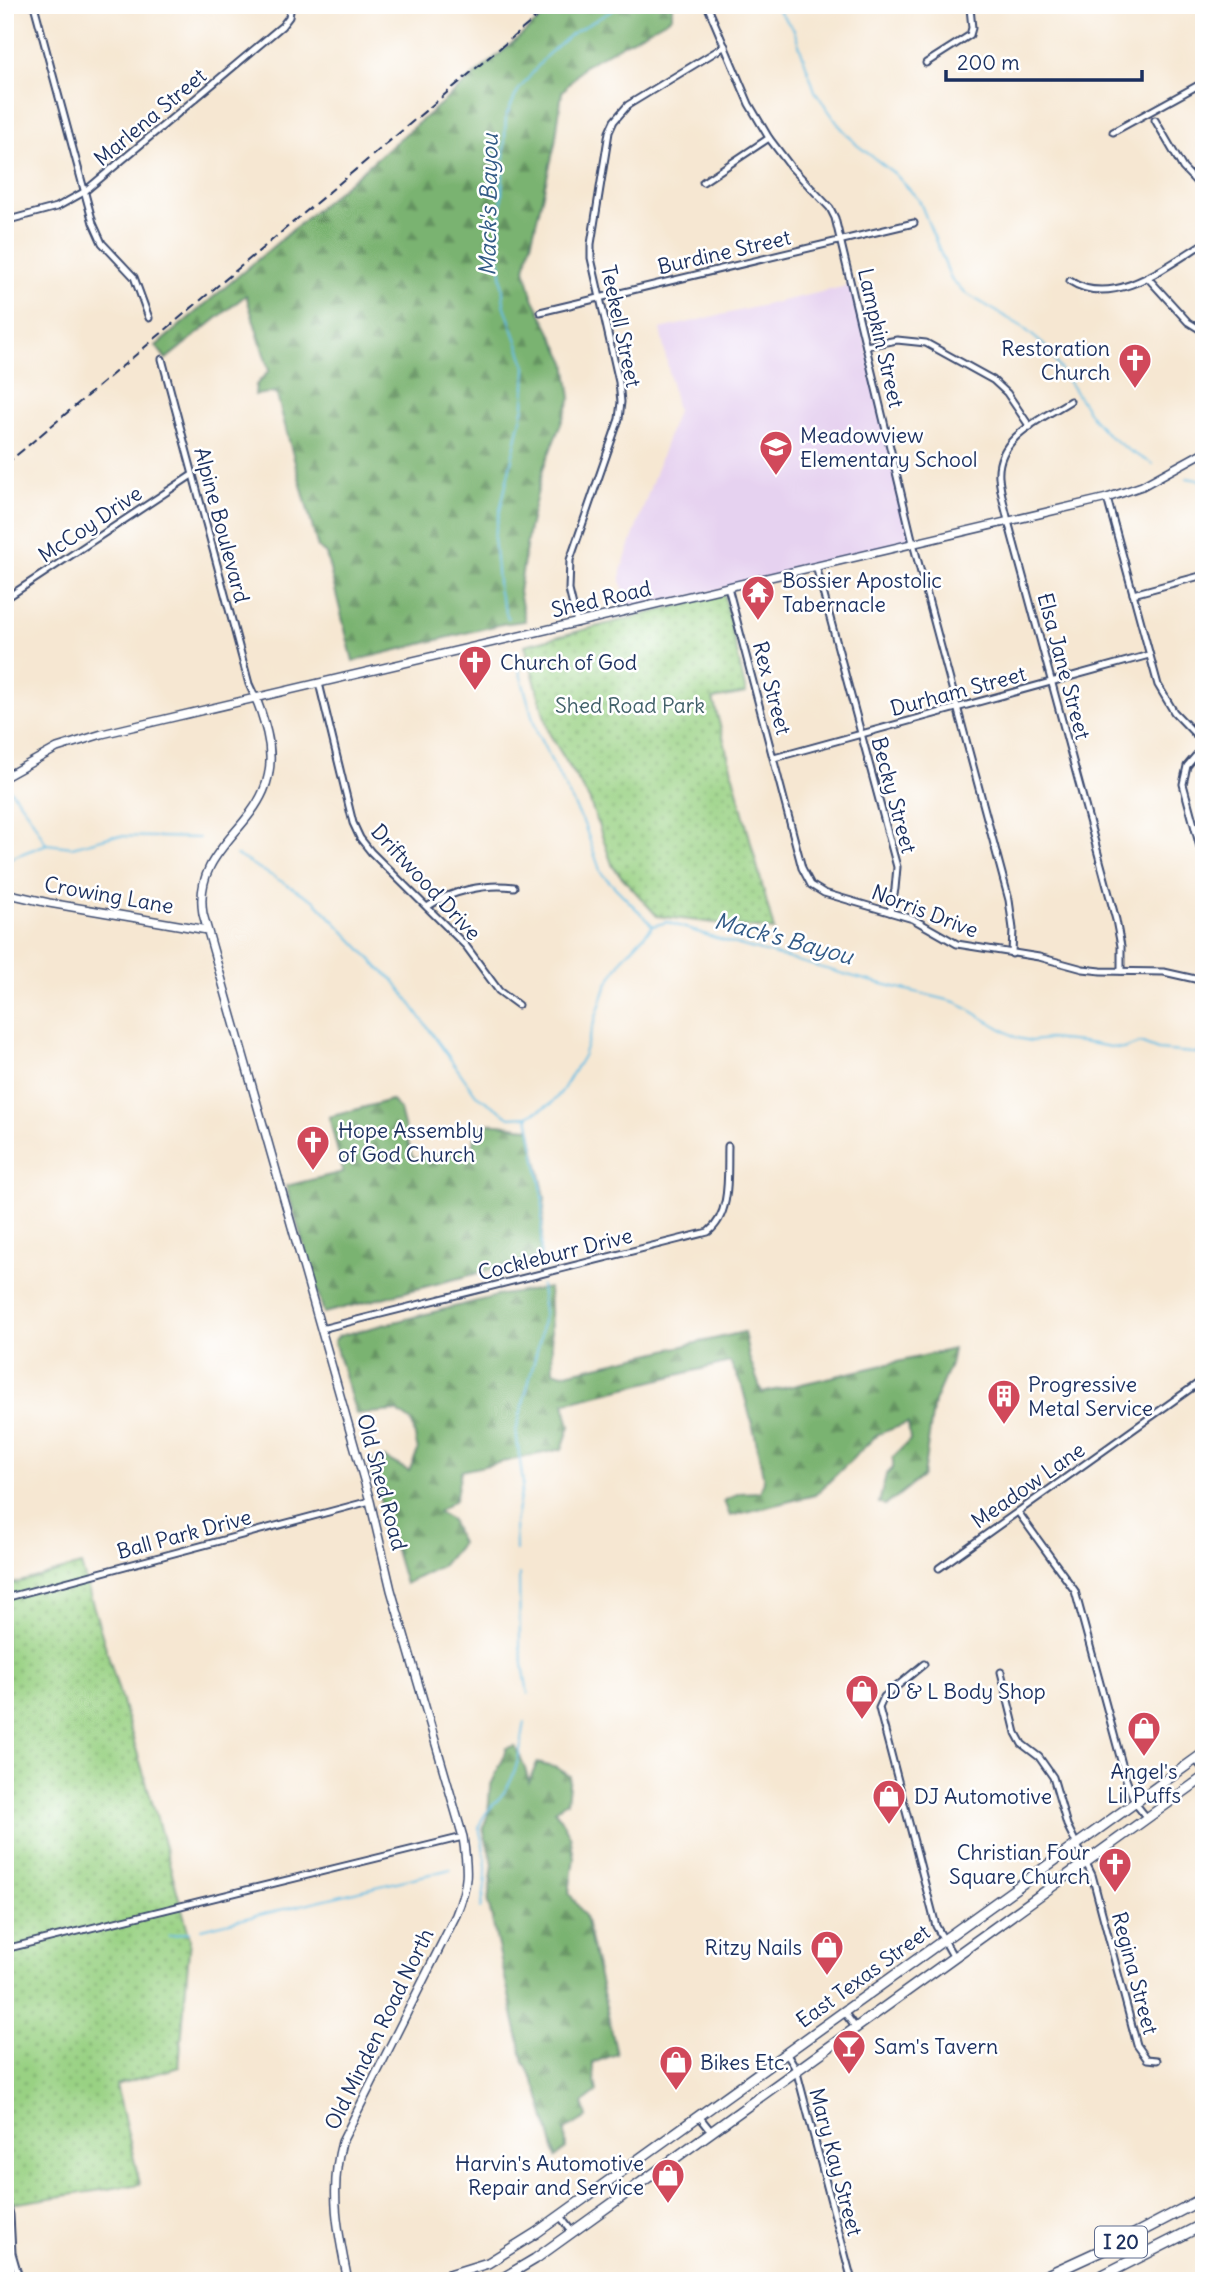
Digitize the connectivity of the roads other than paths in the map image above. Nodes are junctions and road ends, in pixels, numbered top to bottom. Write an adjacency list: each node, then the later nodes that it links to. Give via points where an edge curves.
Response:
1 (34, 5): 15 (street)
2 (291, 5): 15 (street, Marlena Street, via 282,26)
3 (708, 5): 7 (street, Lampkin Street)
4 (960, 5): 6 (street)
5 (984, 5): 6 (street)
6 (970, 8): 8 (street, via 970,35)
7 (725, 46): 12 (street, Lampkin Street); 22 (street, Teekell Street, via 628,105 614,121 591,244)
8 (926, 63)
9 (1204, 82): 11 (street)
10 (1155, 120): 14 (street, via 1183,168)
11 (1113, 132)
12 (769, 138): 13 (street); 18 (street, Lampkin Street, via 830,208)
13 (703, 182)
14 (1204, 190)
15 (84, 192): 16 (street, Marlena Street, via 57,207); 24 (street, via 97,233 134,277)
16 (5, 221)
17 (914, 223): 18 (street, Burdine Street)
18 (842, 241): 22 (street, Burdine Street); 26 (street, Lampkin Street)
19 (1204, 243): 20 (street)
20 (1147, 277): 21 (street, via 1104,291); 25 (street, via 1188,322)
21 (1070, 281)
22 (599, 297): 23 (street, Burdine Street); 40 (street, Teekell Street, via 621,402 570,560 569,590)
23 (540, 312)
24 (149, 318)
25 (1204, 332)
26 (866, 346): 29 (street, via 897,340 926,343 993,380); 34 (street, Lampkin Street)
27 (162, 359): 31 (street, Alpine Boulevard)
28 (1070, 401): 29 (street, Elsa Jane Street)
29 (1030, 427): 33 (street, Elsa Jane Street, via 1007,447 999,465)
30 (1204, 452): 32 (street, Shed Road, via 1142,486)
31 (192, 475): 39 (street, McCoy Drive); 44 (street, Alpine Boulevard)
32 (1107, 498): 33 (street, Shed Road); 38 (street)
33 (1008, 521): 34 (street, Shed Road); 42 (street, Elsa Jane Street)
34 (913, 543): 35 (street, Shed Road); 45 (street, Lampkin Street)
35 (816, 566): 37 (street, Shed Road); 46 (street, Becky Street)
36 (1204, 575): 38 (street)
37 (728, 587): 40 (street, Shed Road); 48 (street, Rex Street)
38 (1133, 594): 41 (street)
39 (5, 599)
40 (577, 623): 43 (street, Shed Road)
41 (1149, 655): 42 (street, Durham Street); 47 (street, via 1165,699)
42 (1051, 682): 45 (street, Durham Street); 57 (street, Elsa Jane Street, via 1119,934)
43 (319, 683): 44 (street, Shed Road); 53 (street, Driftwood Drive, via 360,838)
44 (255, 697): 49 (street, Shed Road, via 80,740 38,757); 55 (street, Old Shed Road, via 270,746 267,784 255,809 207,873 202,907)
45 (957, 708): 46 (street, Durham Street); 56 (street, Lampkin Street, via 1013,916)
46 (862, 733): 48 (street, Durham Street); 54 (street, Becky Street, via 897,867)
47 (1204, 745): 50 (street, via 1187,766 1183,784)
48 (774, 758): 54 (street, Norris Drive, via 807,881 824,893)
49 (5, 778)
50 (1204, 862)
51 (513, 887): 53 (street, via 484,887)
52 (5, 892): 55 (street, Crowing Lane)
53 (428, 907): 59 (street, Driftwood Drive, via 466,946 499,991)
54 (890, 912): 56 (street, Norris Drive, via 913,919 957,944)
55 (207, 930): 61 (street, Old Shed Road)
56 (1012, 954): 57 (street, Norris Drive, via 1083,969)
57 (1121, 971): 58 (street, Norris Drive, via 1164,972)
58 (1204, 981)
59 (518, 1005)
60 (728, 1146): 61 (street, Cockleburr Drive, via 722,1219 708,1232)
61 (321, 1329): 63 (street, Old Shed Road)
62 (1204, 1379): 64 (street, Meadow Lane)
63 (370, 1501): 66 (street, Ball Park Drive); 75 (street, Old Shed Road, via 391,1590)
64 (1018, 1512): 65 (street, Meadow Lane); 73 (street, via 1075,1591)
65 (939, 1568)
66 (5, 1598)
67 (923, 1664): 78 (street, via 884,1697 878,1708)
68 (1001, 1672): 76 (street, Regina Street, via 1016,1733 1049,1769)
69 (1204, 1753): 70 (main road, East Texas Street)
70 (1195, 1759): 71 (street); 73 (main road, East Texas Street)
71 (1204, 1770)
72 (1204, 1777): 74 (main road, East Texas Street)
73 (1136, 1802): 74 (street); 76 (main road, East Texas Street)
74 (1147, 1818): 77 (main road, East Texas Street)
75 (463, 1837): 79 (street); 94 (street, Old Minden Road North, via 465,1892 347,2129 338,2157 335,2215)
76 (1077, 1844): 77 (street, Regina Street); 78 (main road, East Texas Street)
77 (1087, 1861): 80 (main road, East Texas Street); 84 (street, Regina Street, via 1137,2045 1147,2059)
78 (943, 1941): 80 (street); 81 (main road, East Texas Street)
79 (5, 1949)
80 (953, 1956): 82 (main road, East Texas Street)
81 (844, 2012): 82 (street); 83 (main road, East Texas Street)
82 (855, 2027): 85 (main road, East Texas Street)
83 (786, 2053): 85 (street, Mary Kay Street); 86 (main road, East Texas Street)
84 (1157, 2060)
85 (796, 2070): 87 (main road, East Texas Street); 97 (street, Mary Kay Street)
86 (699, 2116): 87 (street); 90 (main road, East Texas Street)
87 (711, 2132): 92 (main road, East Texas Street)
88 (5, 2193): 93 (street)
89 (1204, 2198): 98 (highway, I 20)
90 (560, 2216): 92 (street); 95 (main road, East Texas Street, via 488,2263)
91 (1204, 2224): 99 (highway, I 20)
92 (572, 2232): 96 (main road, East Texas Street)
93 (20, 2281)
94 (348, 2281)
95 (430, 2281)
96 (498, 2281)
97 (852, 2281)
98 (1035, 2281)
99 (1092, 2281)

